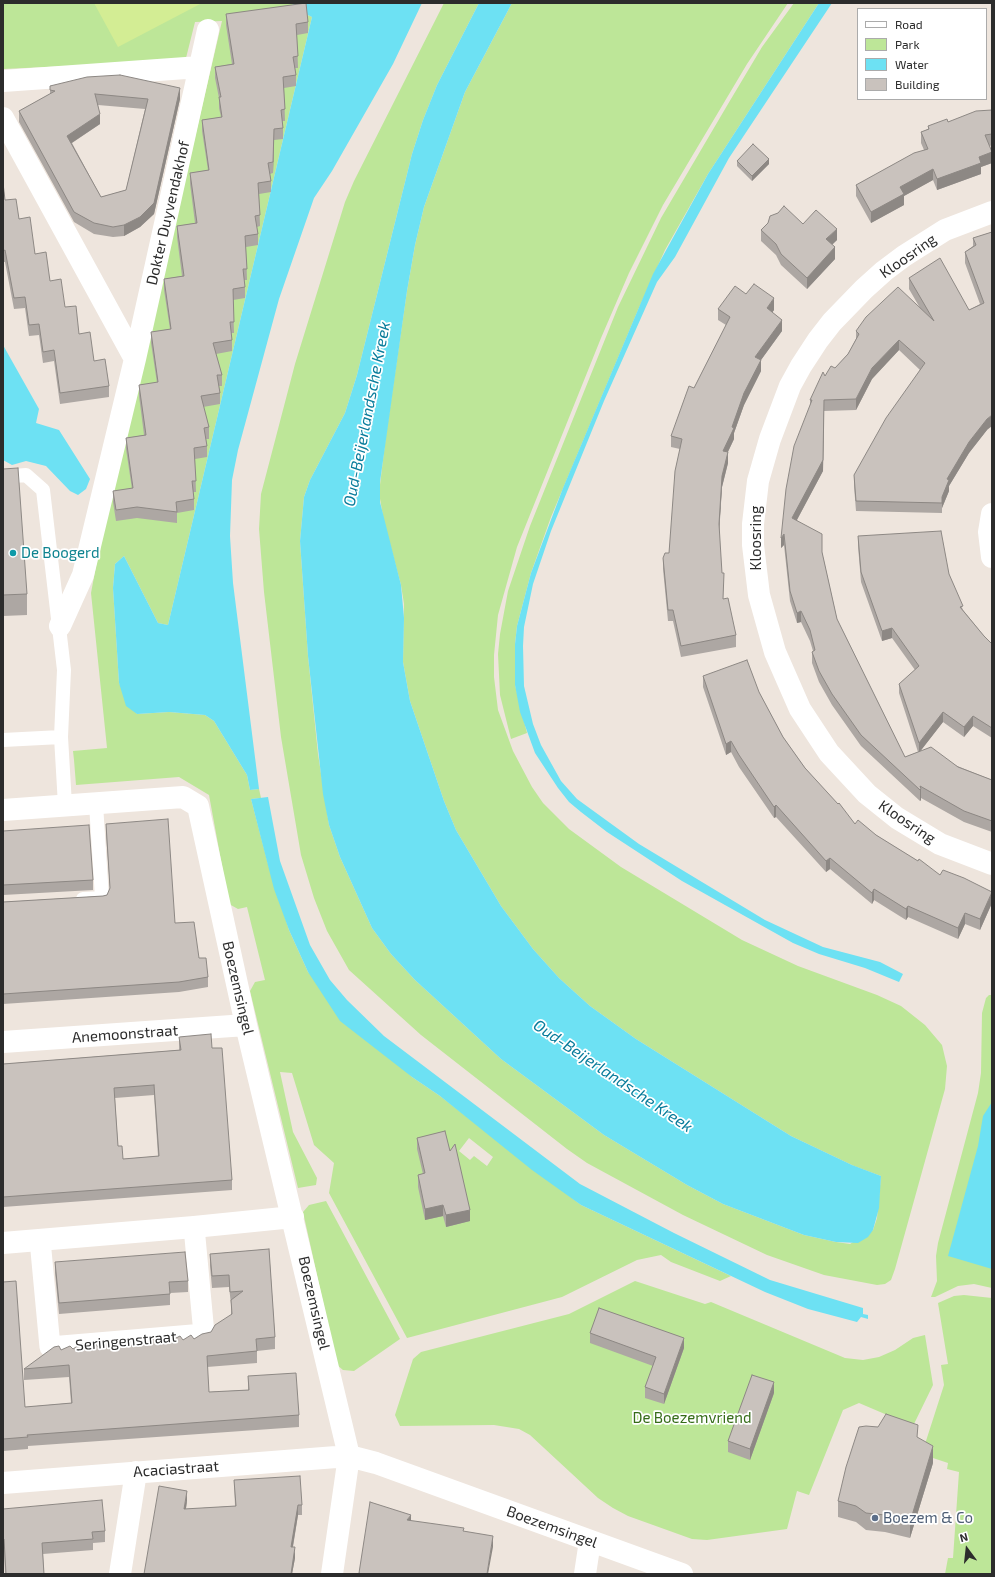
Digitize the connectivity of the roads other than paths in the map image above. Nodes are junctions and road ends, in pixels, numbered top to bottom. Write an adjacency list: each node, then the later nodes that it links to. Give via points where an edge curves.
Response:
1 (208, 30): 2 (street, Dokter Duyvendakhof)
2 (200, 67): 3 (street); 6 (street, Dokter Duyvendakhof)
3 (3, 81)
4 (3, 118): 6 (street)
5 (992, 212): 16 (street, Kloosring, via 945,230 904,256 853,300 818,340 790,386 770,439 758,481 753,531 756,579 775,652 800,709 829,753 867,794 897,818 940,844)
6 (135, 359): 10 (street, Dokter Duyvendakhof, via 83,575)
7 (3, 477): 10 (lane, via 26,475 43,490)
8 (992, 514): 9 (street, via 989,532)
9 (992, 557)
10 (60, 626): 11 (lane, via 64,670)
11 (61, 737): 12 (lane); 14 (lane)
12 (3, 740)
13 (96, 804): 14 (street); 17 (lane, via 102,898); 18 (street, Boezemsingel, via 183,797 198,806)
14 (65, 805): 15 (street)
15 (3, 810)
16 (992, 864)
17 (72, 900)
18 (246, 1025): 19 (street, Anemoonstraat); 20 (street, Boezemsingel)
19 (3, 1042)
20 (293, 1217): 21 (street); 24 (street, Boezemsingel)
21 (194, 1227): 22 (street); 22 (street, Seringenstraat, via 204,1334 50,1347)
22 (40, 1240): 23 (street)
23 (3, 1243)
24 (349, 1456): 25 (street, Acaciastraat); 27 (street, Boezemsingel, via 376,1463); 29 (street)
25 (136, 1472): 26 (street, Acaciastraat); 28 (street)
26 (3, 1483)
27 (590, 1541): 30 (street); 31 (street, Boezemsingel)
28 (120, 1574)
29 (332, 1574)
30 (585, 1574)
31 (682, 1574)

